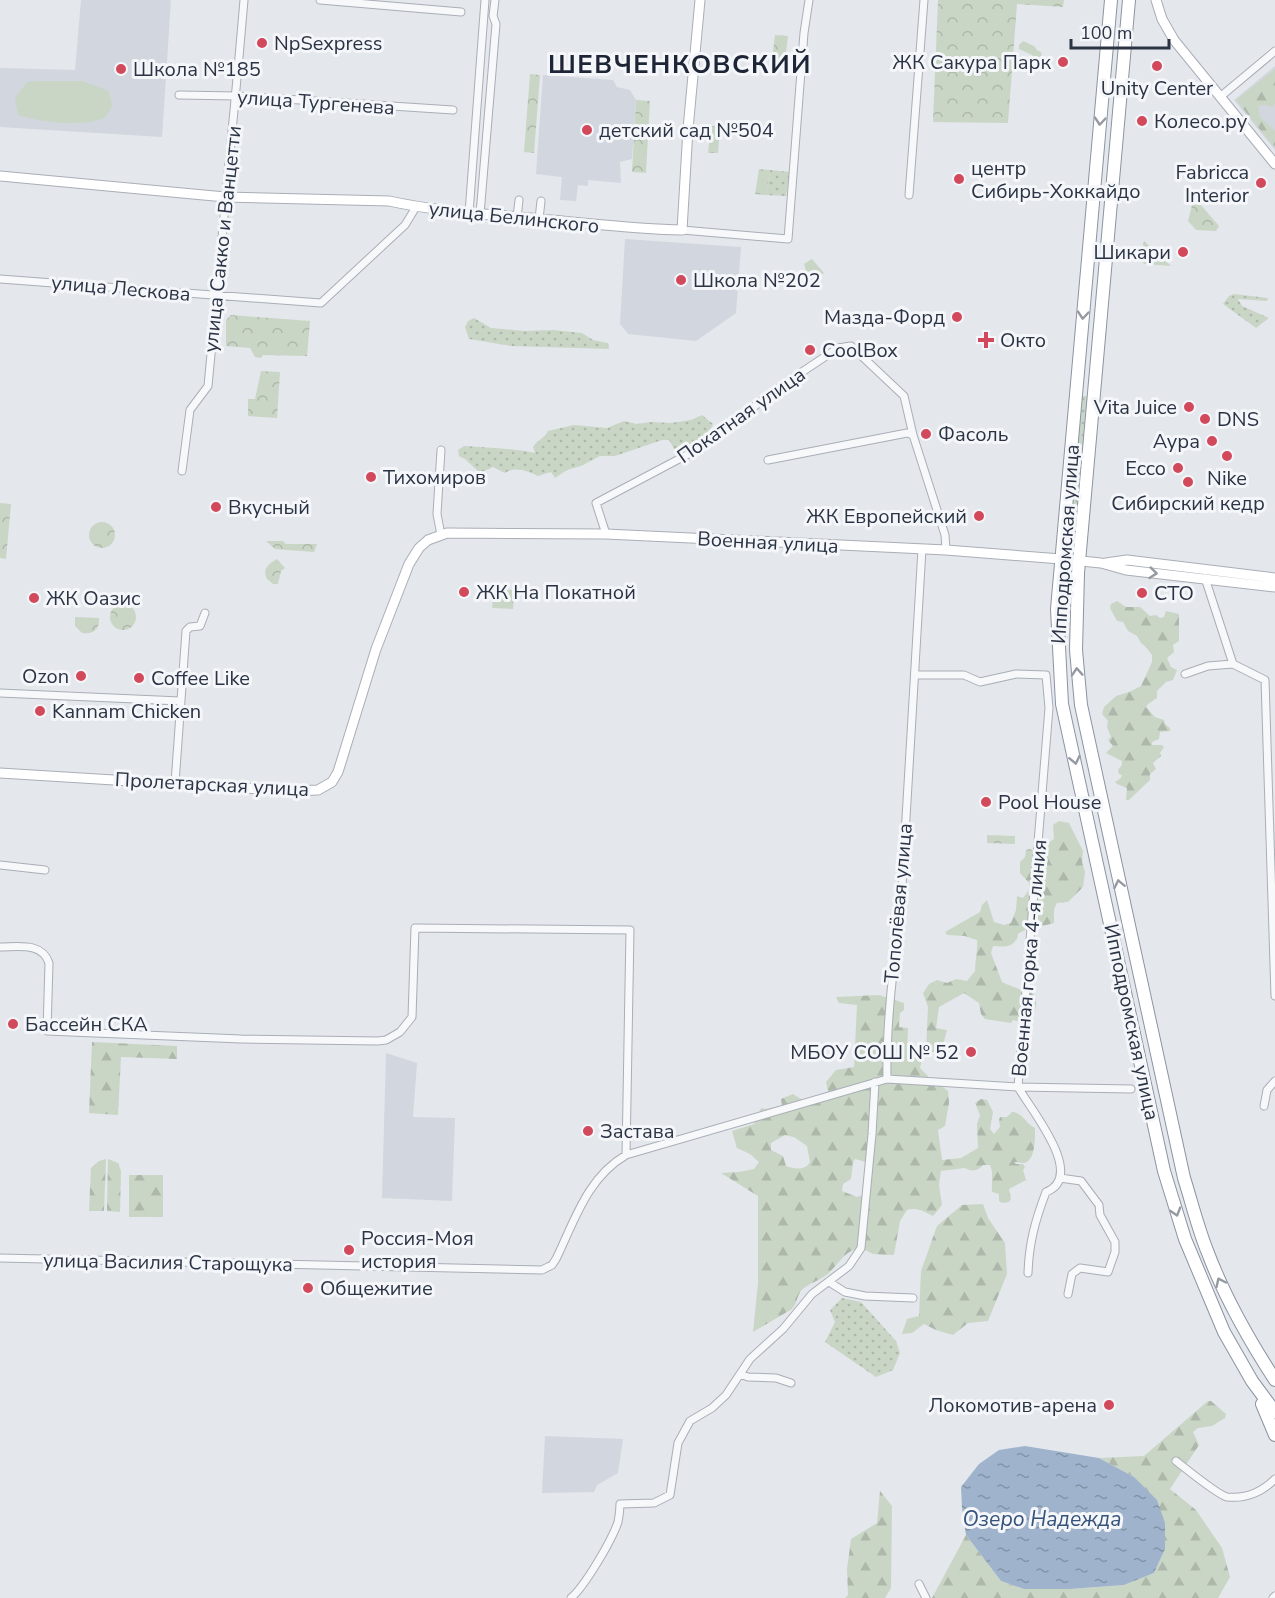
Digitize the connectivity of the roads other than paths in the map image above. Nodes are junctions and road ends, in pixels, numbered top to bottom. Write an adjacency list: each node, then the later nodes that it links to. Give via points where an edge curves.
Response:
1 (244, 0): 14 (street, улица Сакко и Ванцетти)
2 (320, 0): 11 (street)
3 (485, 0): 24 (street)
4 (495, 0): 25 (street)
5 (700, 0): 28 (main road)
6 (809, 0): 28 (street, улица Белинского, via 788,239)
7 (924, 0): 19 (street)
8 (1111, 0): 39 (highway, Ипподромская улица, one-way to 39)
9 (1129, 0): 40 (highway, Ипподромская улица)
10 (1156, 0): 15 (main road, via 1174,40)
11 (461, 12)
12 (1275, 51): 15 (street)
13 (180, 95): 14 (street, улица Тургенева)
14 (237, 96): 16 (street, улица Тургенева); 20 (street, улица Сакко и Ванцетти)
15 (1220, 97): 17 (main road)
16 (453, 110)
17 (1275, 164)
18 (0, 176): 20 (main road, улица Белинского)
19 (909, 195)
20 (225, 197): 23 (main road, улица Белинского, via 389,201); 30 (street, улица Сакко и Ванцетти)
21 (519, 200): 26 (street)
22 (541, 201): 27 (street)
23 (416, 207): 24 (main road, улица Белинского); 30 (street, улица Лескова, via 405,225 321,303)
24 (469, 213): 25 (main road, улица Белинского)
25 (480, 214): 26 (main road, улица Белинского)
26 (517, 217): 27 (main road, улица Белинского)
27 (539, 219): 28 (main road, улица Белинского)
28 (682, 230)
29 (0, 279): 30 (street, улица Лескова)
30 (216, 296): 34 (street, улица Сакко и Ванцетти, via 208,386 190,410)
31 (913, 435): 33 (street); 35 (street, Покатная улица, via 904,396 851,346 838,348 698,449 596,503); 38 (street, via 945,535)
32 (441, 450): 36 (street)
33 (768, 459)
34 (182, 471)
35 (606, 534): 36 (main road, Военная улица, via 460,531); 37 (main road, Военная улица)
36 (438, 536): 53 (main road, Пролетарская улица, via 419,548 409,564 332,782 318,790 293,791)
37 (922, 549): 38 (main road, Военная улица); 47 (street, Тополёвая улица)
38 (946, 550): 39 (main road, Военная улица)
39 (1061, 559): 40 (main road, Военная улица); 51 (highway, Ипподромская улица, via 1058,661)
40 (1079, 561): 41 (main road, Военная улица, via 1126,570); 50 (highway, Ипподромская улица, one-way to 40, via 1076,650)
41 (1205, 574): 42 (main road, Военная улица); 43 (main road, Военная улица); 45 (street)
42 (1275, 578)
43 (1275, 587)
44 (205, 613): 49 (street, via 200,626 186,631)
45 (1233, 664): 46 (street, via 1208,666); 57 (street, via 1265,680)
46 (1185, 674)
47 (915, 675): 58 (street, Тополёвая улица); 61 (street, Военная горка 4-я линия, via 964,675 980,682 1016,674 1046,675 1049,708)
48 (0, 693): 49 (street)
49 (180, 701): 53 (street)
50 (1084, 723): 51 (highway, via 1072,720); 71 (highway, Ипподромская улица, one-way to 50, via 1218,1279 1184,1178)
51 (1068, 727): 75 (highway, Ипподромская улица, one-way to 75, via 1161,1155 1185,1239 1224,1332)
52 (0, 773): 53 (main road, Пролетарская улица)
53 (175, 783)
54 (0, 865): 55 (street)
55 (45, 870)
56 (0, 947): 64 (street, via 39,949 46,956 47,1031 386,1040 400,1032 412,1017 415,928 630,930)
57 (1275, 996)
58 (886, 1079): 60 (street); 61 (street)
59 (1275, 1081): 63 (street, via 1267,1090)
60 (875, 1082): 64 (street, улица Василия Старощука); 68 (street, via 861,1248 849,1266)
61 (1018, 1087): 62 (street); 65 (street, via 1058,1154)
62 (1131, 1089)
63 (1264, 1106)
64 (626, 1155): 66 (street, улица Василия Старощука, via 609,1166 590,1188 556,1259 542,1270)
65 (1060, 1178): 67 (street, via 1046,1192 1035,1221); 69 (street, via 1086,1185 1115,1242 1108,1272 1080,1268 1072,1274)
66 (0, 1258)
67 (1028, 1273)
68 (830, 1282): 70 (street, via 844,1293); 73 (street, via 812,1294)
69 (1068, 1294)
70 (913, 1298)
71 (1255, 1349): 72 (highway); 74 (highway, Ипподромская улица)
72 (1275, 1369)
73 (740, 1374): 76 (street); 82 (street, via 726,1395 690,1421 678,1443 670,1495 654,1503 620,1504 618,1522 607,1544)
74 (1275, 1380)
75 (1252, 1381): 77 (highway, Ипподромская улица); 78 (highway)
76 (791, 1383)
77 (1275, 1412)
78 (1275, 1435)
79 (1176, 1461): 80 (street, via 1225,1497 1253,1495)
80 (1275, 1479)
81 (919, 1584): 83 (street)
82 (573, 1596)
83 (926, 1598)

